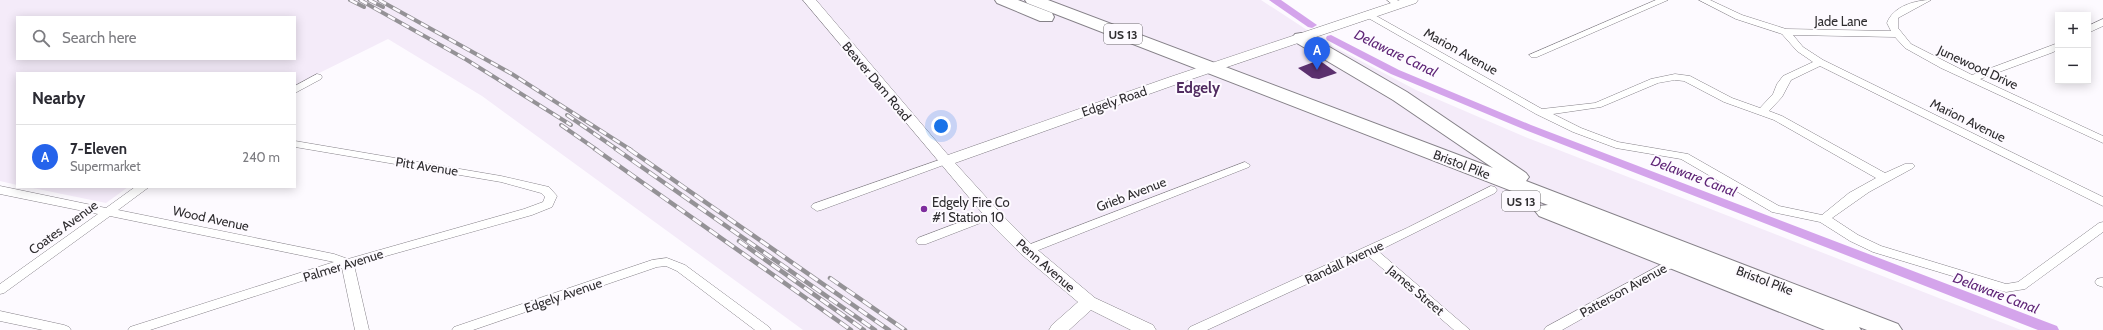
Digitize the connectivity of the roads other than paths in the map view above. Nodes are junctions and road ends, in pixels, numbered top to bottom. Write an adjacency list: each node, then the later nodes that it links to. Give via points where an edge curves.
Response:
1 (809, 0): 26 (street, Beaver Dam Road)
2 (1003, 0): 18 (highway, Bristol Pike / US 13)
3 (1033, 0): 18 (highway, Bristol Pike / US 13)
4 (1412, 0): 8 (street, Edgely Road)
5 (1664, 0): 16 (street)
6 (1703, 0): 12 (street, via 1739,17)
7 (1927, 0): 13 (street, via 1894,17 1892,23)
8 (1395, 2): 9 (street, Edgely Road)
9 (1368, 15): 14 (street, Edgely Road); 22 (street, Marion Avenue)
10 (2103, 22): 11 (street)
11 (2091, 28)
12 (1785, 32): 13 (street, Jade Lane); 17 (street, Marion Avenue, via 1800,49)
13 (1897, 34): 20 (street, Junewood Drive, via 1915,50)
14 (1301, 38): 18 (street, Edgely Road); 34 (highway, via 1400,96)
15 (2055, 47): 20 (street, via 2026,61)
16 (1534, 55)
17 (1820, 62): 23 (street, via 1787,78 1778,95); 35 (street, Marion Avenue)
18 (1203, 71): 26 (street, Edgely Road); 32 (highway, Bristol Pike / US 13); 34 (highway, Bristol Pike / US 13)
19 (317, 78): 21 (street)
20 (1972, 79): 24 (street, Junewood Drive)
21 (296, 89)
22 (1540, 112): 23 (street, via 1604,103 1670,76 1686,78 1728,100); 39 (street, Marion Avenue, via 1616,145 1684,156 1776,209)
23 (1762, 112): 29 (street, via 1787,122)
24 (2103, 140)
25 (296, 144): 33 (street, Pitt Avenue, via 501,179 545,190 551,196)
26 (945, 161): 36 (street, Edgely Road); 38 (street, Penn Avenue)
27 (1245, 165): 42 (street, Grieb Avenue)
28 (1909, 166): 29 (street)
29 (1885, 178): 39 (street, via 1832,210)
30 (142, 188): 37 (street, Coates Avenue)
31 (0, 190): 37 (street, Wood Avenue)
32 (1491, 190): 43 (street, Randall Avenue, via 1423,226); 44 (highway, Bristol Pike / US 13)
33 (550, 200): 45 (street, Palmer Avenue, via 543,207 528,212)
34 (1556, 200): 60 (highway, Bristol Pike / US 13)
35 (2103, 202)
36 (817, 207)
37 (110, 211): 45 (street, Wood Avenue, via 334,258); 46 (street, Coates Avenue)
38 (992, 214): 41 (street); 42 (street, Penn Avenue)
39 (1824, 219): 40 (street, Marion Avenue, via 1877,249 2006,288 2021,286)
40 (2103, 226)
41 (922, 241)
42 (1027, 250): 47 (street, Penn Avenue)
43 (1369, 250): 56 (street, Randall Avenue); 57 (street, James Street)
44 (1675, 261): 58 (street, Patterson Avenue); 59 (highway, Bristol Pike / US 13)
45 (347, 263): 50 (street, Palmer Avenue); 51 (street)
46 (0, 290)
47 (1089, 302): 54 (street); 55 (street, Penn Avenue)
48 (0, 316): 49 (street)
49 (64, 330)
50 (135, 330)
51 (362, 330)
52 (460, 330): 53 (street, Edgely Avenue, via 656,262 667,262 681,268)
53 (764, 330)
54 (1058, 330)
55 (1147, 330)
56 (1195, 330)
57 (1463, 330)
58 (1551, 330)
59 (1849, 330)
60 (1890, 330)

